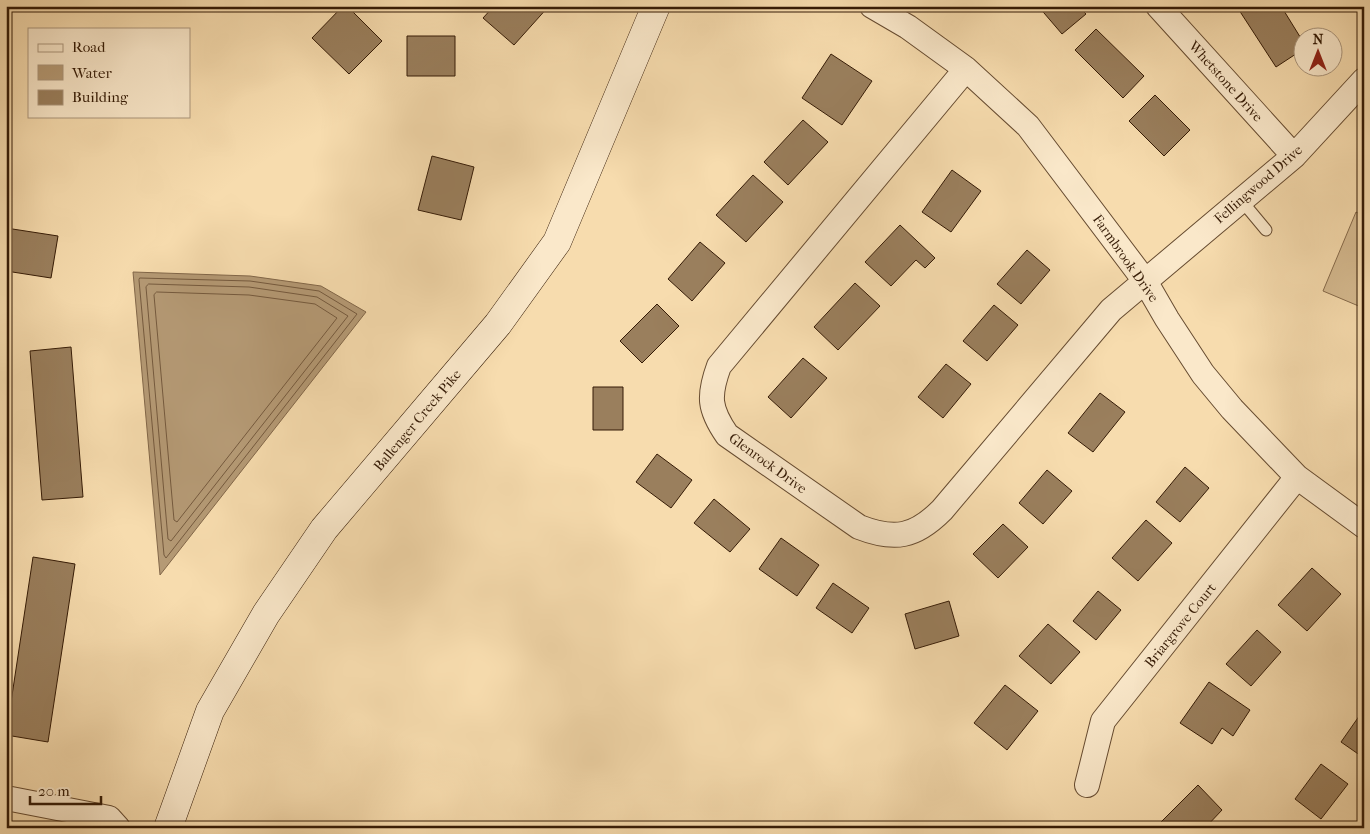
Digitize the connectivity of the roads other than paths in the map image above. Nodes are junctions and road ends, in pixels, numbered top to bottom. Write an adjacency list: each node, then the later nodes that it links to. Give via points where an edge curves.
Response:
1 (656, 6): 15 (main road, Ballenger Creek Pike, via 557,242 498,324 324,529 266,614 210,711)
2 (872, 6): 4 (street, Farmbrook Drive)
3 (1158, 6): 6 (street, Whetstone Drive)
4 (966, 68): 9 (street, Farmbrook Drive, via 1028,126); 9 (street, Glenrock Drive, via 719,366 712,384 712,402 717,420 727,435 859,527 876,534 895,536 913,532 930,523 1111,310)
5 (1364, 80): 6 (street, Fellingwood Drive)
6 (1294, 156): 7 (street, Fellingwood Drive)
7 (1241, 200): 8 (lane); 9 (street, Fellingwood Drive)
8 (1266, 230)
9 (1145, 281): 10 (street, Farmbrook Drive, via 1203,374)
10 (1297, 477): 11 (street, Farmbrook Drive); 12 (street, Briargrove Court, via 1103,720)
11 (1364, 526)
12 (1087, 785)
13 (6, 798): 14 (street, via 109,818)
14 (118, 828)
15 (168, 828)

